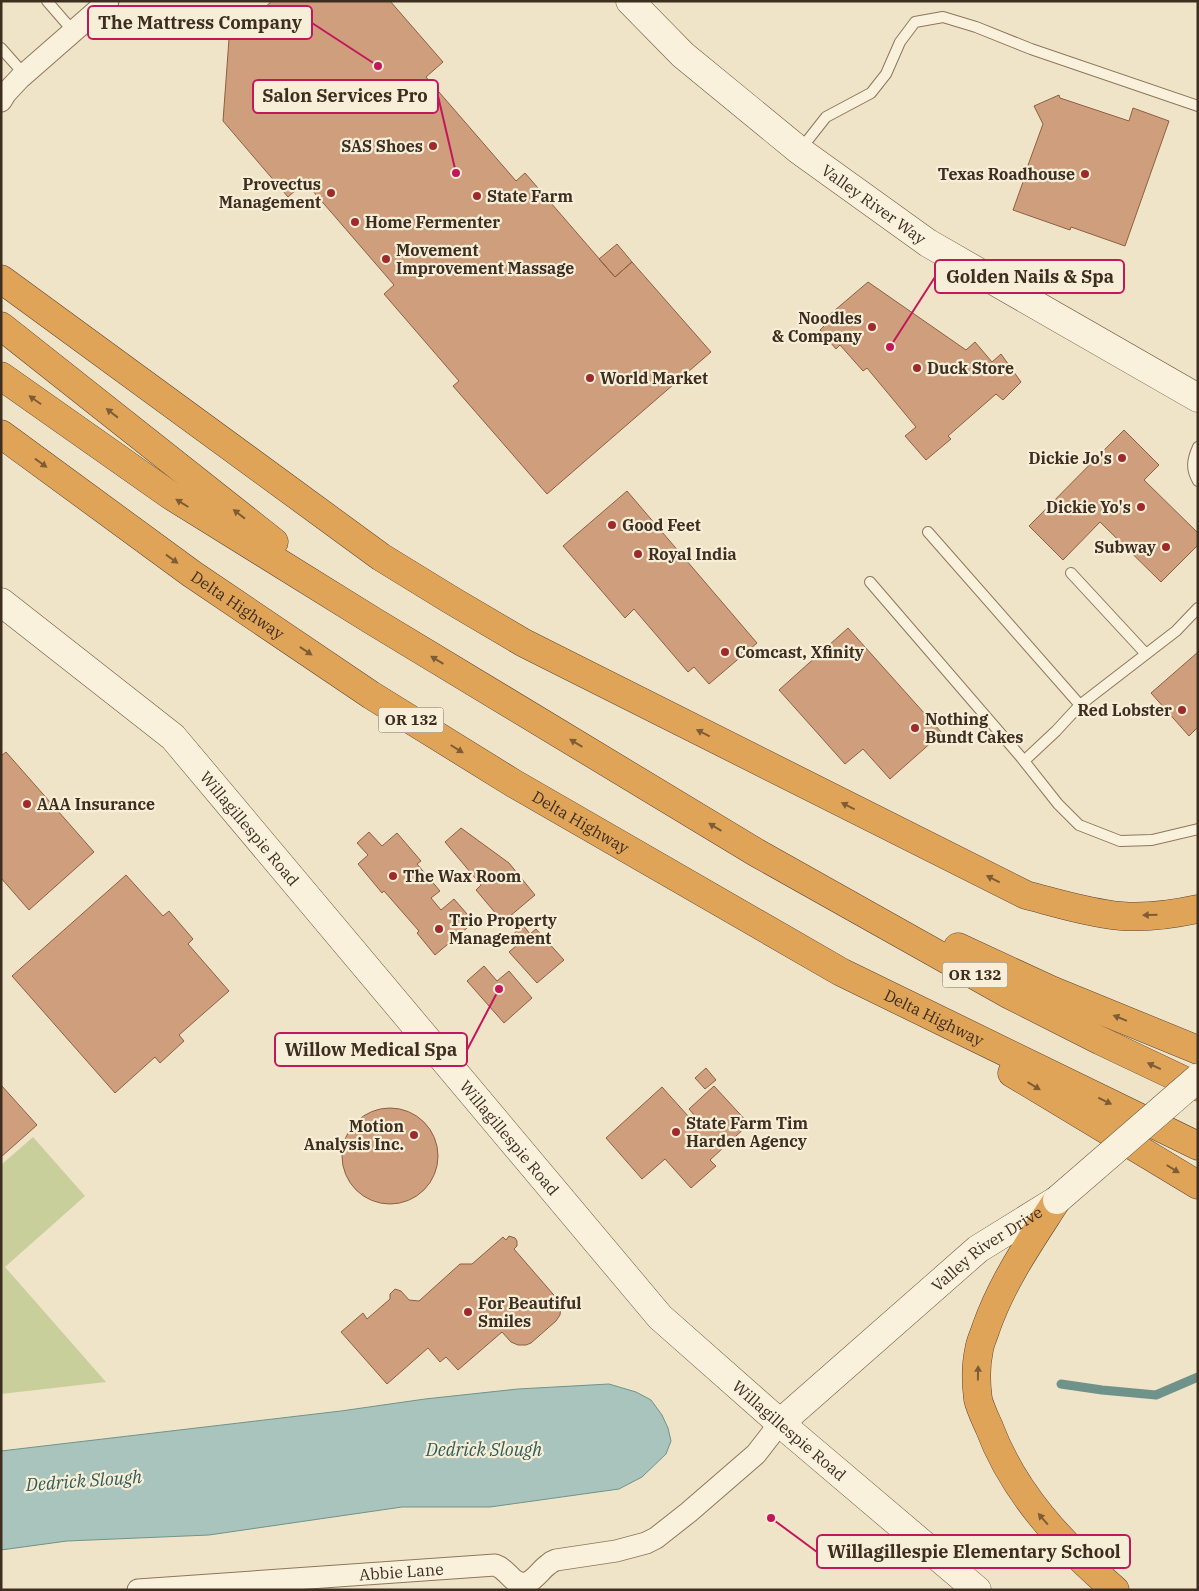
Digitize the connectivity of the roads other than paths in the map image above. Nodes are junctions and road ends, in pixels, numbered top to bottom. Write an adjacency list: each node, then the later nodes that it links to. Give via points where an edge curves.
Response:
1 (47, 1): 4 (lane)
2 (108, 1): 4 (street)
3 (630, 1): 9 (street, Valley River Way, via 683,55)
4 (74, 31): 6 (street)
5 (1, 48): 6 (lane)
6 (24, 74): 7 (street)
7 (1, 101)
8 (1198, 106): 9 (lane, via 943,17 915,22 871,94 826,117)
9 (800, 151): 13 (street, Valley River Way, via 928,243)
10 (1, 279): 28 (highway, one-way to 10, via 1175,914 1121,916 1026,895 524,643 381,557)
11 (1, 326): 22 (highway, one-way to 11)
12 (1, 376): 22 (highway, one-way to 12, via 170,496)
13 (1198, 398)
14 (1, 434): 29 (highway, Delta Highway / OR 132, one-way to 29, via 192,574 371,695 512,784)
15 (1198, 447): 16 (lane, via 1193,458 1193,472)
16 (1198, 481)
17 (928, 532): 24 (lane)
18 (1071, 572): 23 (lane)
19 (870, 582): 25 (lane)
20 (1, 602): 36 (street, Willagillespie Road, via 174,737 660,1317)
21 (1198, 608): 23 (lane, via 1176,631)
22 (373, 621): 27 (highway, OR 132, one-way to 22)
23 (1146, 654): 24 (lane)
24 (1080, 705): 25 (lane)
25 (1024, 761): 26 (lane, via 1079,825 1112,838 1120,841 1152,840)
26 (1198, 829)
27 (757, 853): 30 (highway, one-way to 27, via 1050,990); 32 (highway, OR 132, one-way to 27, via 1010,995)
28 (1198, 909)
29 (842, 972): 33 (highway, Delta Highway / OR 132, one-way to 33); 34 (highway, one-way to 34)
30 (1198, 1050)
31 (1198, 1078): 35 (street, Valley River Drive, bridge)
32 (1198, 1087)
33 (1198, 1146)
34 (1198, 1185)
35 (1057, 1200): 36 (street, Valley River Drive, via 978,1249); 40 (highway, one-way to 35, via 1057,1535 1032,1506 1011,1475 978,1400 979,1350 992,1312 1008,1276)
36 (780, 1423): 37 (street, Abbie Lane, via 756,1454 656,1538 616,1551 556,1560 548,1564); 39 (street, Willagillespie Road)
37 (533, 1584): 38 (street, Abbie Lane, via 519,1584 495,1565)
38 (138, 1590)
39 (977, 1590)
40 (1115, 1590)

